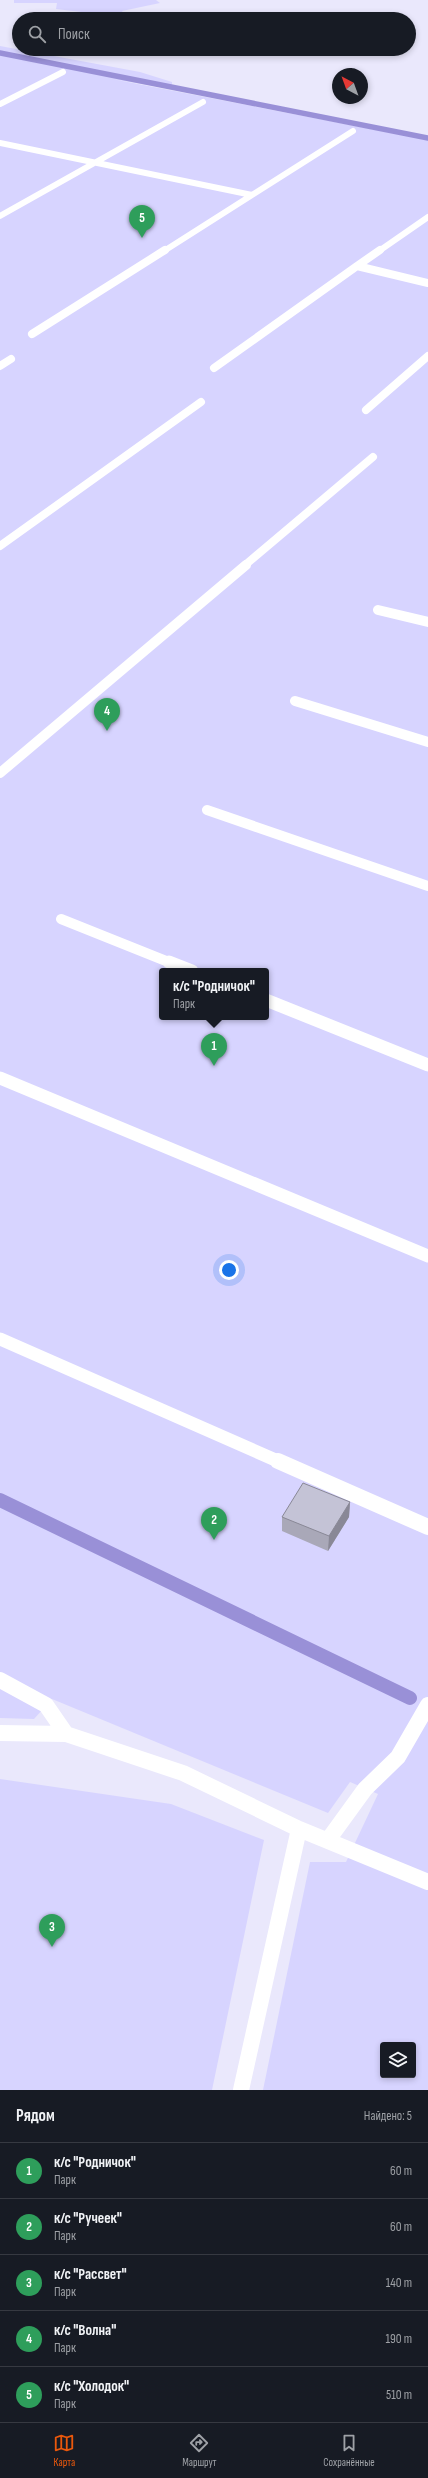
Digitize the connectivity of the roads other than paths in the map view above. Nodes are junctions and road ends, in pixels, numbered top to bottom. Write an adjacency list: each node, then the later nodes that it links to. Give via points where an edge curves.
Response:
1 (63, 72): 3 (lane)
2 (203, 102): 6 (lane)
3 (0, 104)
4 (353, 131): 7 (lane)
5 (0, 143): 6 (lane)
6 (94, 162): 7 (lane); 8 (lane)
7 (252, 195): 12 (lane)
8 (0, 216)
9 (428, 217): 10 (lane)
10 (357, 266): 11 (lane); 16 (lane)
11 (428, 283)
12 (32, 334)
13 (428, 356): 18 (lane)
14 (11, 359): 15 (lane)
15 (0, 366)
16 (214, 368)
17 (201, 402): 20 (lane)
18 (366, 410)
19 (373, 457): 25 (lane)
20 (0, 546)
21 (378, 610): 22 (lane)
22 (428, 622)
23 (295, 701): 24 (lane)
24 (428, 742)
25 (0, 773)
26 (207, 810): 27 (lane)
27 (428, 886)
28 (61, 919): 29 (lane)
29 (184, 968)
30 (269, 1001): 31 (lane)
31 (428, 1065)
32 (0, 1078): 33 (lane)
33 (428, 1256)
34 (0, 1339): 35 (lane)
35 (428, 1527)
36 (0, 1680): 39 (lane, via 46,1705)
37 (428, 1705): 41 (lane, via 398,1757 365,1789)
38 (0, 1733): 39 (lane)
39 (66, 1734): 40 (lane, via 183,1773)
40 (299, 1829): 41 (lane); 43 (lane)
41 (328, 1840): 42 (lane)
42 (428, 1882)
43 (240, 2090)

